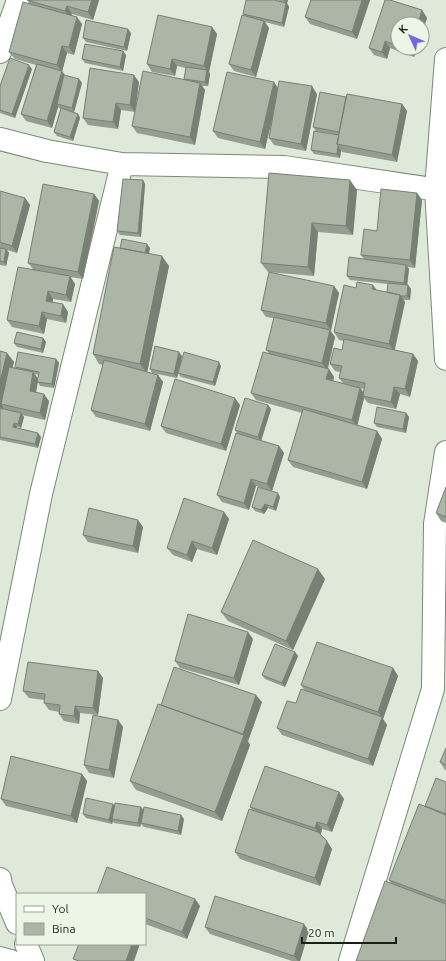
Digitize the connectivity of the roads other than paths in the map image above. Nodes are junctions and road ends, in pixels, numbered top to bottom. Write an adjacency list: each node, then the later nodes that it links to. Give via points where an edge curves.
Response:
1 (18, 0): 2 (street)
2 (0, 52)
3 (446, 59): 6 (street)
4 (0, 140): 5 (street)
5 (122, 164): 6 (street, via 284,167); 9 (street, via 41,494)
6 (441, 190): 7 (street)
7 (446, 359)
8 (446, 452): 16 (street, via 435,524 433,689)
9 (0, 699)
10 (0, 879): 11 (street)
11 (16, 921)
12 (26, 945): 15 (street)
13 (0, 958): 14 (street)
14 (11, 961)
15 (33, 961)
16 (350, 961)

